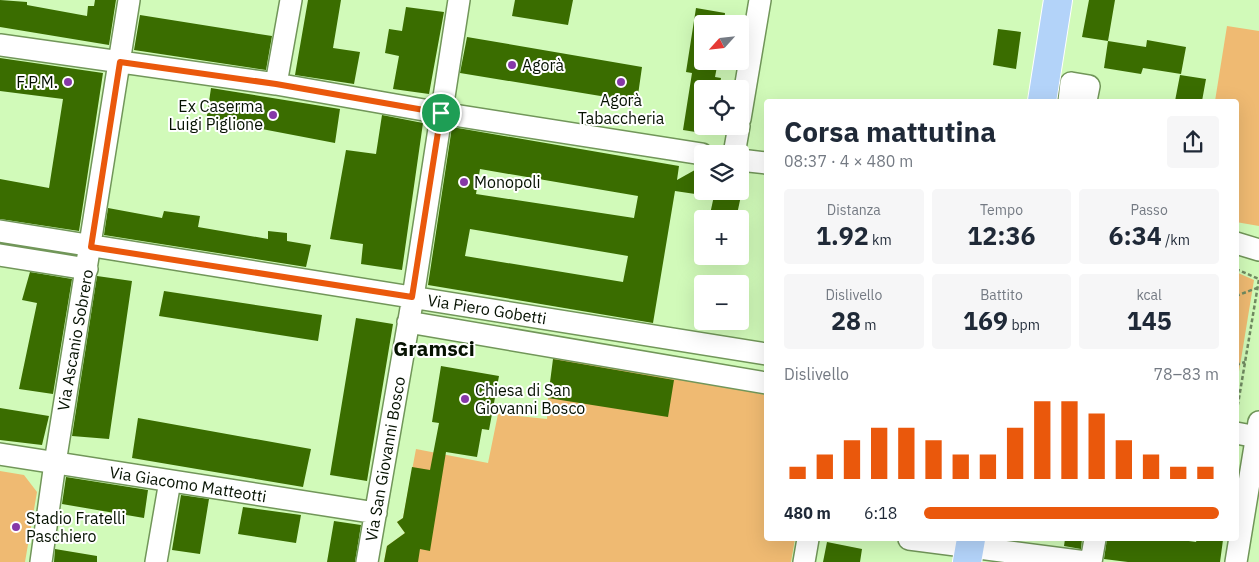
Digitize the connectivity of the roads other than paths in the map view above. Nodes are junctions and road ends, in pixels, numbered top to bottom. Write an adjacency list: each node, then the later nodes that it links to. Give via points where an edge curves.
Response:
1 (129, 0): 7 (street, Via Ascanio Sobrero)
2 (290, 0): 9 (street)
3 (459, 0): 11 (street, Via San Giovanni Bosco)
4 (760, 0): 8 (street)
5 (1058, 0): 10 (main road)
6 (0, 45): 7 (street)
7 (120, 62): 9 (street); 17 (street, Via Ascanio Sobrero)
8 (747, 80)
9 (276, 84): 11 (street)
10 (1062, 99)
11 (441, 113): 12 (street); 21 (street, Via San Giovanni Bosco)
12 (694, 153)
13 (749, 161): 14 (street)
14 (764, 163)
15 (0, 231): 17 (street, Via Piero Gobetti)
16 (1239, 244): 18 (street)
17 (91, 247): 20 (street, Via Ascanio Sobrero); 21 (street, Via Piero Gobetti)
18 (1259, 250)
19 (0, 255): 20 (street)
20 (87, 269): 28 (street, Via Ascanio Sobrero)
21 (412, 297): 22 (street, Via San Giovanni Bosco); 23 (street, Via Piero Gobetti)
22 (408, 322): 24 (street, Via Piero Gobetti); 30 (street, Via San Giovanni Bosco)
23 (764, 354)
24 (764, 383)
25 (1251, 431): 27 (street)
26 (0, 454): 28 (street, Via Giacomo Matteotti)
27 (1244, 461): 31 (street)
28 (54, 463): 29 (street, Via Giacomo Matteotti); 37 (street, Via Ascanio Sobrero)
29 (170, 481): 30 (street, Via Giacomo Matteotti); 38 (street)
30 (376, 513): 39 (street, Via San Giovanni Bosco)
31 (1239, 524)
32 (808, 541): 40 (street)
33 (921, 541): 36 (street)
34 (1095, 541): 42 (street)
35 (1238, 541): 43 (street)
36 (969, 549): 41 (street)
37 (41, 562)
38 (156, 562)
39 (367, 562)
40 (804, 562)
41 (1086, 562)
42 (1091, 562)
43 (1236, 562)

